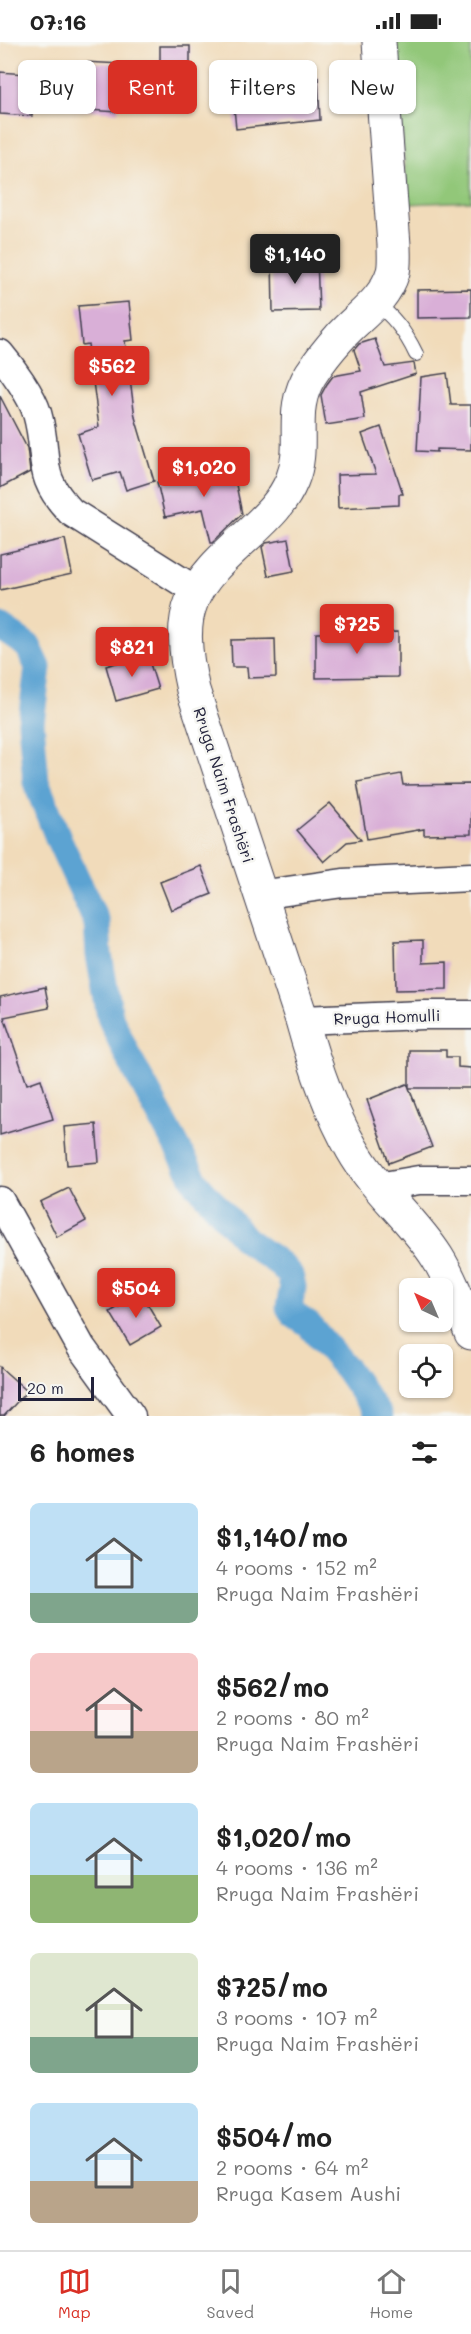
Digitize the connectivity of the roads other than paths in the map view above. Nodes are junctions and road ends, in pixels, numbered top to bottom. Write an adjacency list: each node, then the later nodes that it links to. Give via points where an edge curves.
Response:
1 (379, 42): 2 (street, Rruga Naim Frashëri, via 394,245 393,271)
2 (375, 303): 4 (lane, via 393,318); 5 (street, Rruga Naim Frashëri, via 339,337 310,376 296,422 300,451 281,504 219,561)
3 (0, 354): 5 (street, via 37,412 47,481 56,496 71,512)
4 (416, 354)
5 (195, 591): 7 (street, Rruga Naim Frashëri, via 185,637 186,659)
6 (471, 877): 7 (street, via 343,883)
7 (260, 895): 9 (street, Rruga Naim Frashëri)
8 (471, 1016): 9 (street, Rruga Homulli)
9 (302, 1020): 11 (street, Rruga Naim Frashëri, via 332,1107 352,1149)
10 (471, 1180): 11 (street, via 419,1180)
11 (378, 1187): 13 (street, Rruga Naim Frashëri, via 437,1257)
12 (0, 1201): 14 (street, via 81,1347)
13 (471, 1333)
14 (131, 1416)

